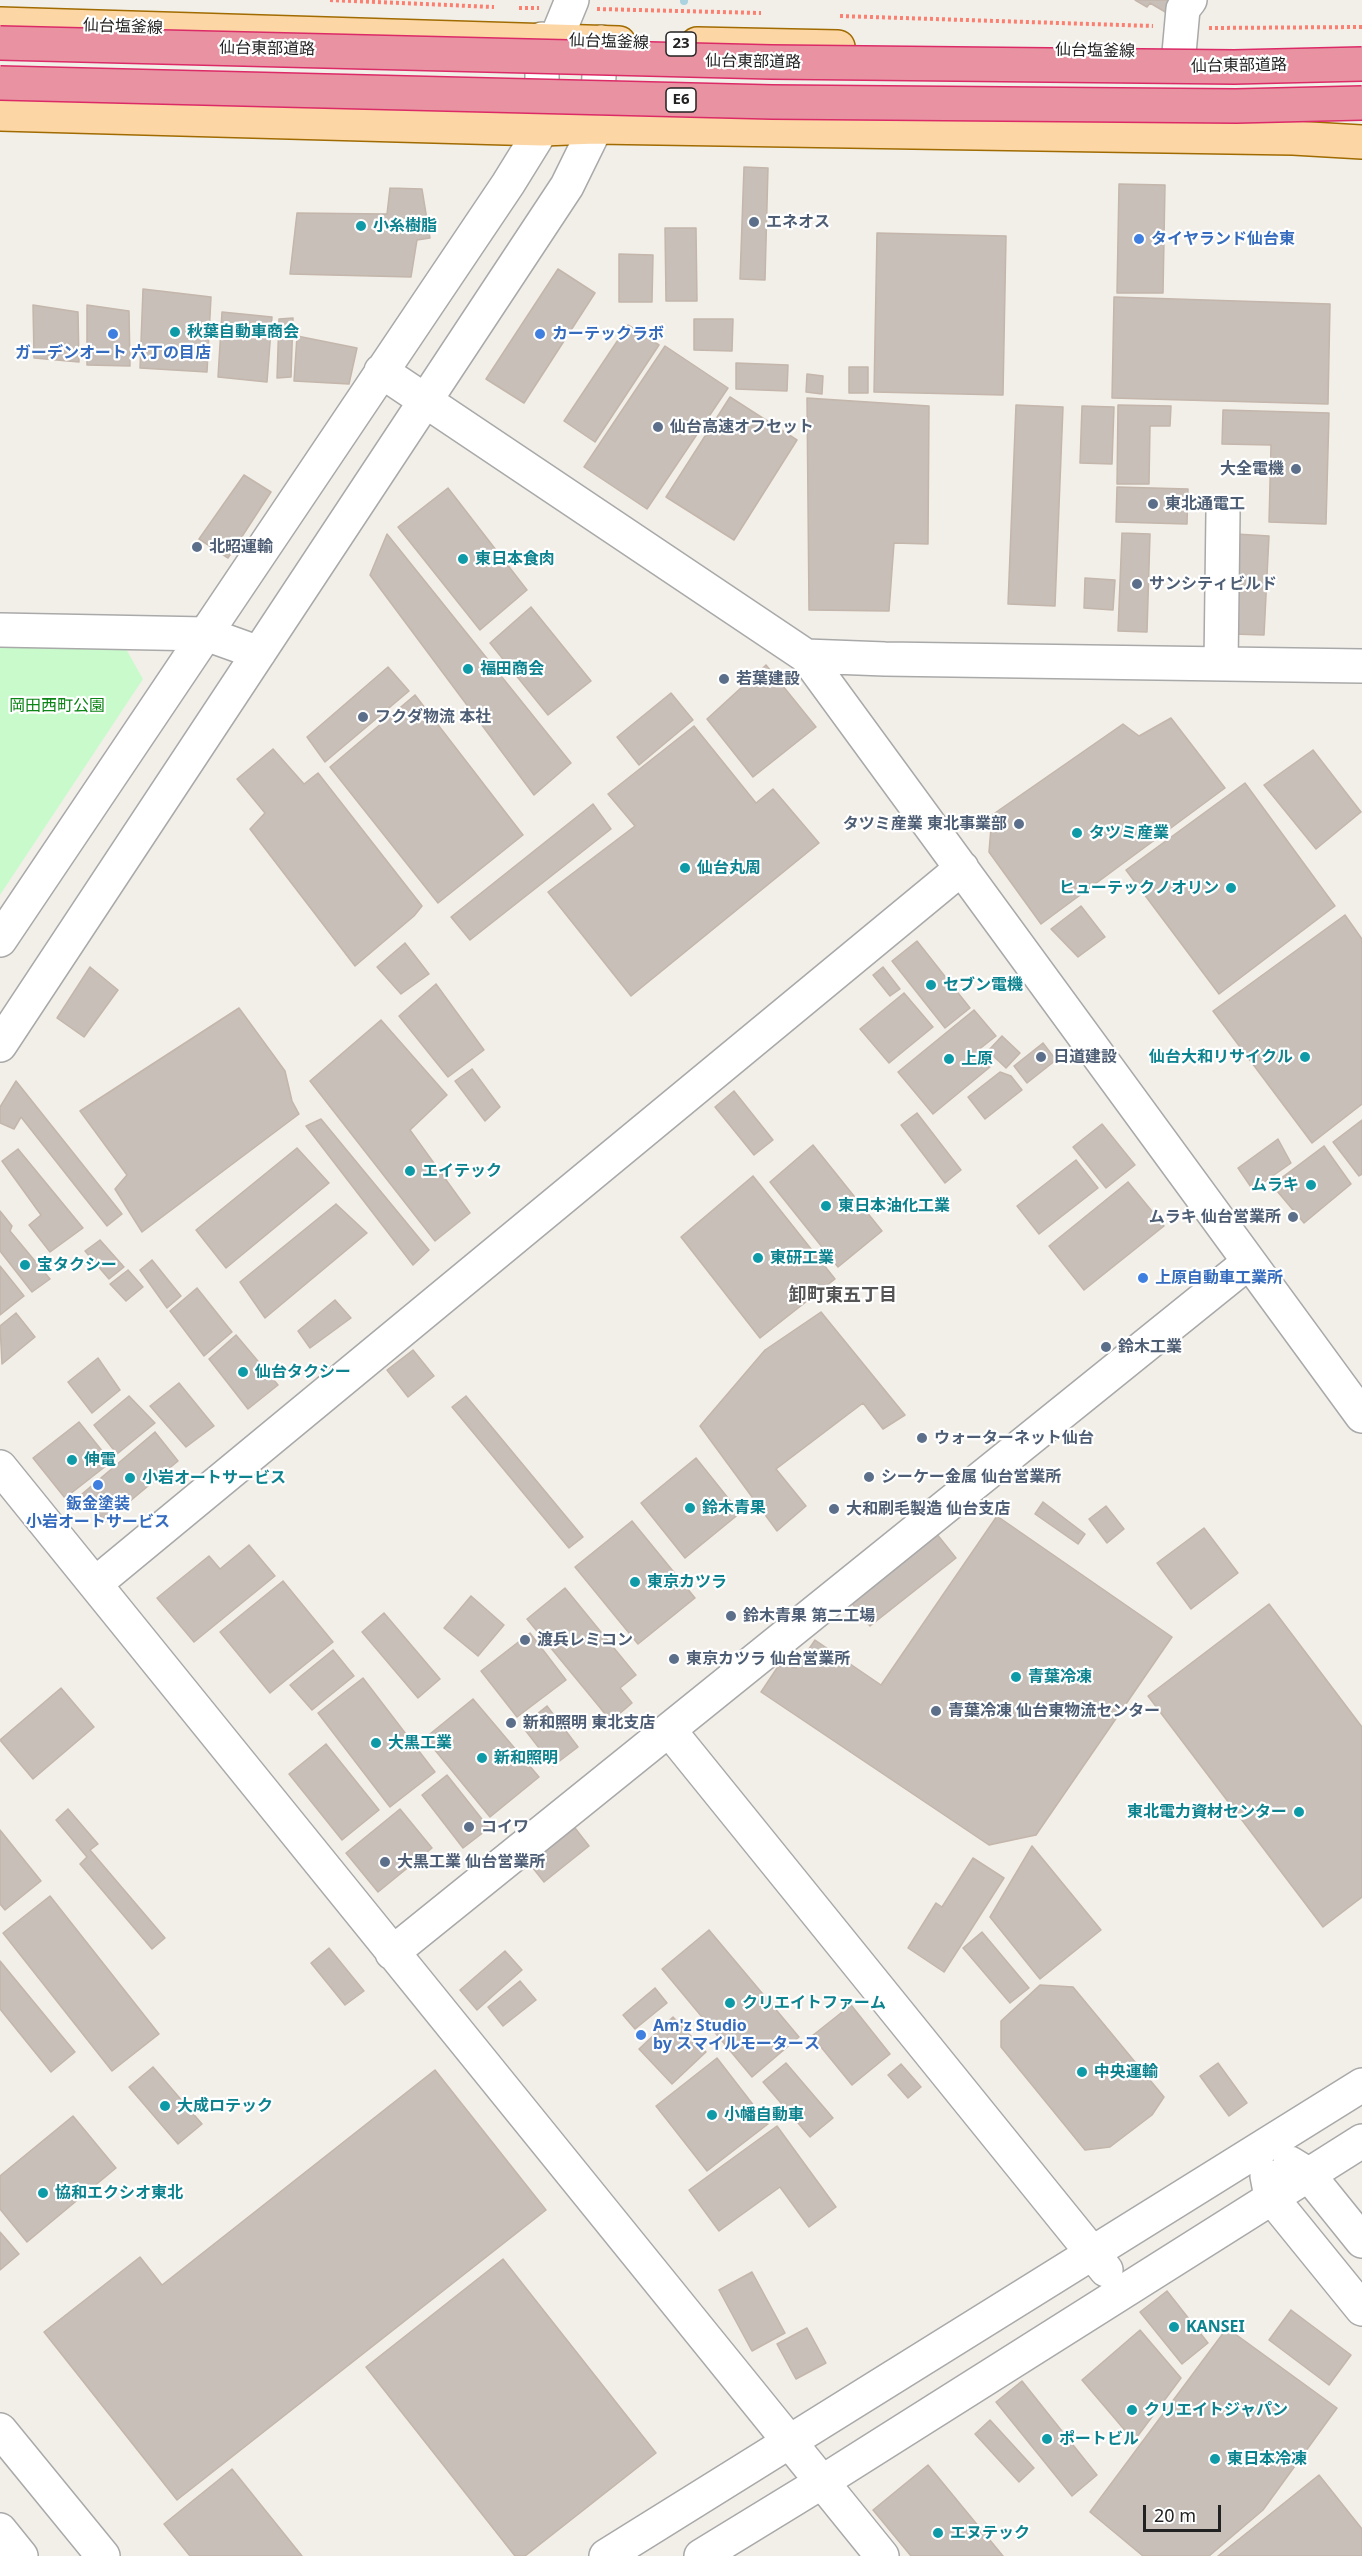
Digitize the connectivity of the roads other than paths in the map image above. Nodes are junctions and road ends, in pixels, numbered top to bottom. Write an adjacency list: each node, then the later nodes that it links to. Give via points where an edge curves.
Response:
1 (572, 0): 4 (street)
2 (1196, 14): 7 (street, via 1183,9)
3 (0, 24): 4 (main road, 仙台塩釜線 / 23)
4 (549, 39): 5 (main road, 仙台塩釜線 / 23); 13 (street)
5 (601, 42): 7 (main road, 仙台塩釜線 / 23); 12 (street)
6 (0, 43): 8 (highway, 仙台東部道路, bridge, via 771,62 1234,67)
7 (1179, 53): 8 (main road, 仙台塩釜線 / 23)
8 (1362, 62)
9 (0, 83): 10 (highway, E6, bridge, via 772,102 1236,106)
10 (1362, 103)
11 (0, 114): 13 (main road)
12 (596, 127): 13 (main road); 14 (main road); 16 (street, via 567,186)
13 (542, 129): 15 (street)
14 (1362, 142)
15 (381, 371): 16 (street); 19 (street)
16 (427, 401): 20 (street); 21 (street)
17 (1223, 513): 22 (street)
18 (0, 630): 19 (street)
19 (206, 634): 20 (street); 25 (street)
20 (259, 653): 26 (street)
21 (806, 656): 22 (street); 24 (street)
22 (1221, 664): 23 (street)
23 (1362, 666)
24 (962, 868): 27 (street); 30 (street)
25 (0, 940)
26 (0, 1045)
27 (1249, 1262): 28 (street); 31 (street)
28 (1362, 1416)
29 (0, 1467): 30 (street)
30 (95, 1584): 32 (street)
31 (669, 1730): 32 (street); 39 (street)
32 (392, 1953): 43 (street)
33 (1362, 2085): 35 (street)
34 (1362, 2141): 36 (street)
35 (1263, 2147): 36 (street); 37 (street); 39 (street)
36 (1308, 2174): 37 (street); 38 (street)
37 (1270, 2197): 40 (street); 41 (street)
38 (1362, 2241)
39 (1092, 2253): 40 (street); 43 (street)
40 (1124, 2291): 44 (street)
41 (1362, 2309)
42 (0, 2430): 47 (street)
43 (791, 2442): 44 (street); 48 (street)
44 (822, 2482): 49 (street); 50 (street)
45 (0, 2530): 46 (street)
46 (21, 2556)
47 (103, 2556)
48 (606, 2556)
49 (701, 2556)
50 (882, 2556)

